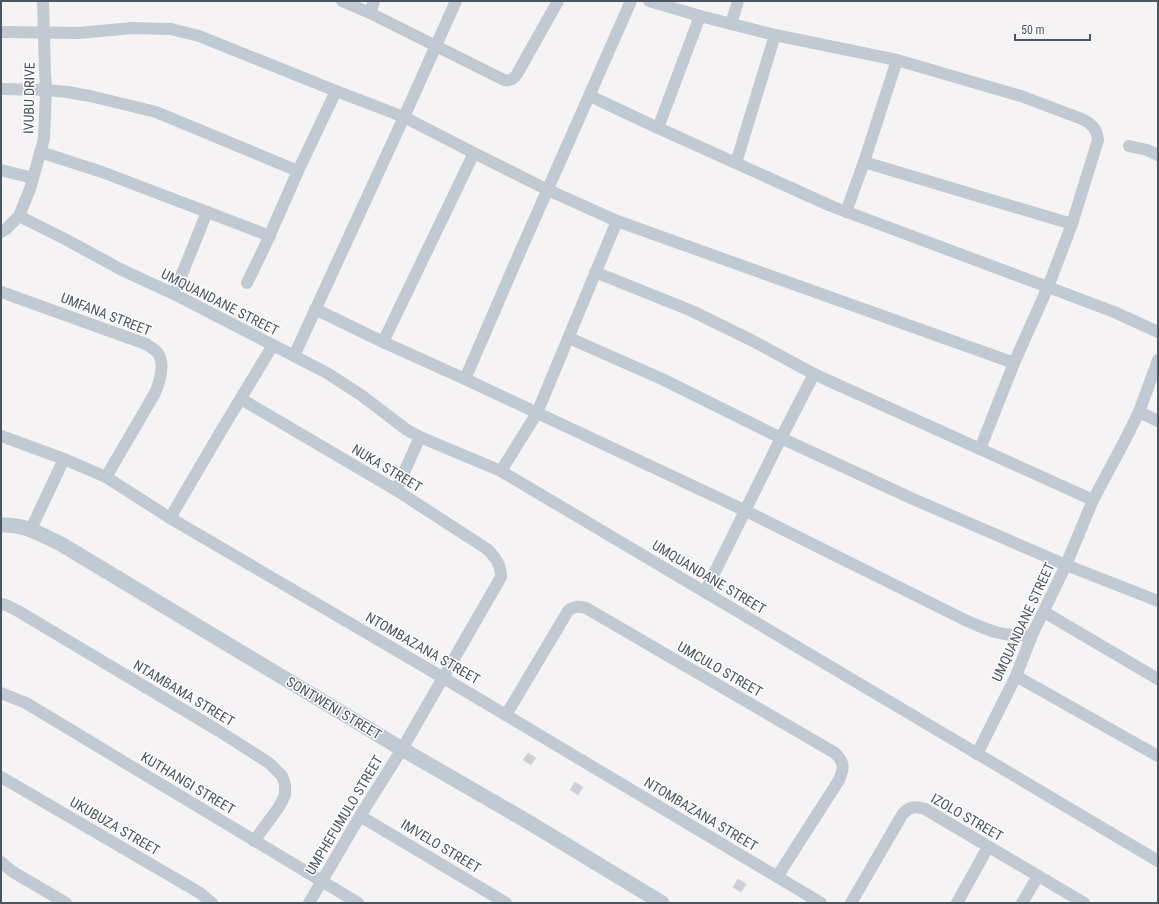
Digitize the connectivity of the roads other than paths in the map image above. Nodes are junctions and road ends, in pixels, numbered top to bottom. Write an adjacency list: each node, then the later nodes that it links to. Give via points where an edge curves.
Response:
1 (43, 1): 13 (street, IVUBU DRIVE)
2 (342, 1): 9 (street)
3 (374, 1): 9 (street)
4 (456, 1): 15 (street)
5 (558, 1): 15 (street, via 515,78 509,81)
6 (632, 1): 20 (street)
7 (649, 1): 10 (street)
8 (738, 1): 11 (street)
9 (370, 12): 15 (street)
10 (700, 16): 11 (street); 22 (street)
11 (731, 24): 14 (street)
12 (1, 32): 13 (street)
13 (44, 33): 18 (street, IVUBU DRIVE); 19 (street, via 98,32 132,28 171,29 199,36)
14 (775, 35): 16 (street); 28 (street)
15 (436, 45): 21 (street)
16 (897, 60): 27 (street); 37 (street, via 1021,96 1095,128 1098,140)
17 (1, 89): 18 (street)
18 (46, 90): 24 (street, IVUBU DRIVE, via 44,139); 30 (street, via 90,96 156,112)
19 (336, 91): 21 (street); 30 (street)
20 (590, 96): 22 (street); 32 (street)
21 (404, 117): 25 (street); 45 (street)
22 (658, 128): 28 (street)
23 (1129, 146): 26 (street)
24 (40, 152): 31 (street, IVUBU DRIVE); 33 (street, via 102,172)
25 (474, 153): 32 (street); 48 (street)
26 (1158, 155)
27 (864, 162): 34 (street); 37 (street)
28 (736, 163): 34 (street)
29 (1, 170): 31 (street)
30 (298, 171): 39 (street)
31 (33, 178): 35 (street, IVUBU DRIVE)
32 (548, 190): 36 (street); 54 (street)
33 (208, 212): 39 (street); 44 (street)
34 (846, 212): 42 (street)
35 (19, 216): 38 (street); 44 (street, UMQUANDANE STREET)
36 (617, 221): 40 (street); 52 (street)
37 (1072, 224): 42 (street)
38 (1, 232)
39 (270, 236): 41 (street)
40 (595, 272): 47 (street); 53 (street, via 692,311)
41 (247, 283)
42 (1048, 287): 46 (street); 52 (street)
43 (1, 292): 65 (street, UMFANA STREET, via 146,344 160,357 162,370 158,387)
44 (174, 294): 49 (street, UMQUANDANE STREET)
45 (315, 309): 48 (street); 50 (street)
46 (1158, 332)
47 (569, 338): 57 (street); 61 (street, via 662,379)
48 (383, 342): 54 (street)
49 (273, 345): 50 (street, UMQUANDANE STREET); 55 (street)
50 (294, 356): 60 (street, UMQUANDANE STREET, via 345,384)
51 (1158, 360): 56 (street, UMQUANDANE STREET)
52 (1014, 363): 62 (street)
53 (814, 374): 61 (street); 62 (street)
54 (466, 379): 57 (street)
55 (241, 399): 66 (street, NUKA STREET); 69 (street)
56 (1139, 412): 58 (street); 67 (street, UMQUANDANE STREET)
57 (537, 413): 64 (street); 68 (street)
58 (1158, 421)
59 (1, 436): 63 (street, NTOMBAZANA STREET)
60 (420, 437): 64 (street, UMQUANDANE STREET); 66 (street)
61 (781, 438): 68 (street); 72 (street)
62 (980, 449): 67 (street)
63 (64, 459): 65 (street, NTOMBAZANA STREET); 71 (street)
64 (501, 471): 74 (street, UMQUANDANE STREET)
65 (106, 477): 69 (street, NTOMBAZANA STREET)
66 (396, 490): 73 (street, NUKA STREET, via 487,548 499,564)
67 (1093, 500): 72 (street, UMQUANDANE STREET)
68 (746, 511): 74 (street); 78 (street, via 992,632 1010,636)
69 (170, 518): 80 (street, NTOMBAZANA STREET)
70 (1, 525): 71 (street, SONTWENI STREET, via 15,525)
71 (31, 530): 84 (street, SONTWENI STREET, via 61,544)
72 (1066, 565): 75 (street); 77 (street, UMQUANDANE STREET)
73 (501, 577): 80 (street, UMPHEFUMULO STREET)
74 (704, 592): 85 (street, UMQUANDANE STREET)
75 (1158, 601)
76 (1, 604): 89 (street, NTAMBAMA STREET, via 18,611 270,763 282,776 285,795)
77 (1044, 612): 78 (street, UMQUANDANE STREET); 81 (street)
78 (1032, 635): 79 (street, UMQUANDANE STREET)
79 (1016, 676): 85 (street, UMQUANDANE STREET); 86 (street)
80 (442, 677): 83 (street, NTOMBAZANA STREET); 84 (street, UMPHEFUMULO STREET)
81 (1158, 679)
82 (1, 693): 89 (street, KUTHANGI STREET, via 26,703)
83 (506, 715): 94 (street, NTOMBAZANA STREET); 94 (street, UMCULO STREET, via 568,611 578,606 586,608 835,753 843,765 839,780)
84 (402, 749): 88 (street, UMPHEFUMULO STREET); 101 (street, SONTWENI STREET)
85 (977, 754): 91 (street, UMQUANDANE STREET)
86 (1158, 756)
87 (1, 777): 97 (street, UKUBUZA STREET, via 200,893)
88 (360, 816): 95 (street, UMPHEFUMULO STREET); 100 (street, IMVELO STREET)
89 (254, 841): 95 (street, KUTHANGI STREET)
90 (988, 847): 93 (street, IZOLO STREET); 103 (street, IZOLO STREET, via 925,809 907,809); 104 (street)
91 (1158, 861)
92 (1, 862): 96 (street, via 13,872)
93 (1038, 876): 105 (street); 106 (street, IZOLO STREET)
94 (777, 877): 102 (street, NTOMBAZANA STREET)
95 (322, 882): 98 (street, UMPHEFUMULO STREET); 99 (street, KUTHANGI STREET)
96 (66, 903)
97 (212, 903)
98 (310, 903)
99 (358, 903)
100 (506, 903)
101 (662, 903)
102 (821, 903)
103 (851, 903)
104 (957, 903)
105 (1022, 903)
106 (1084, 903)

